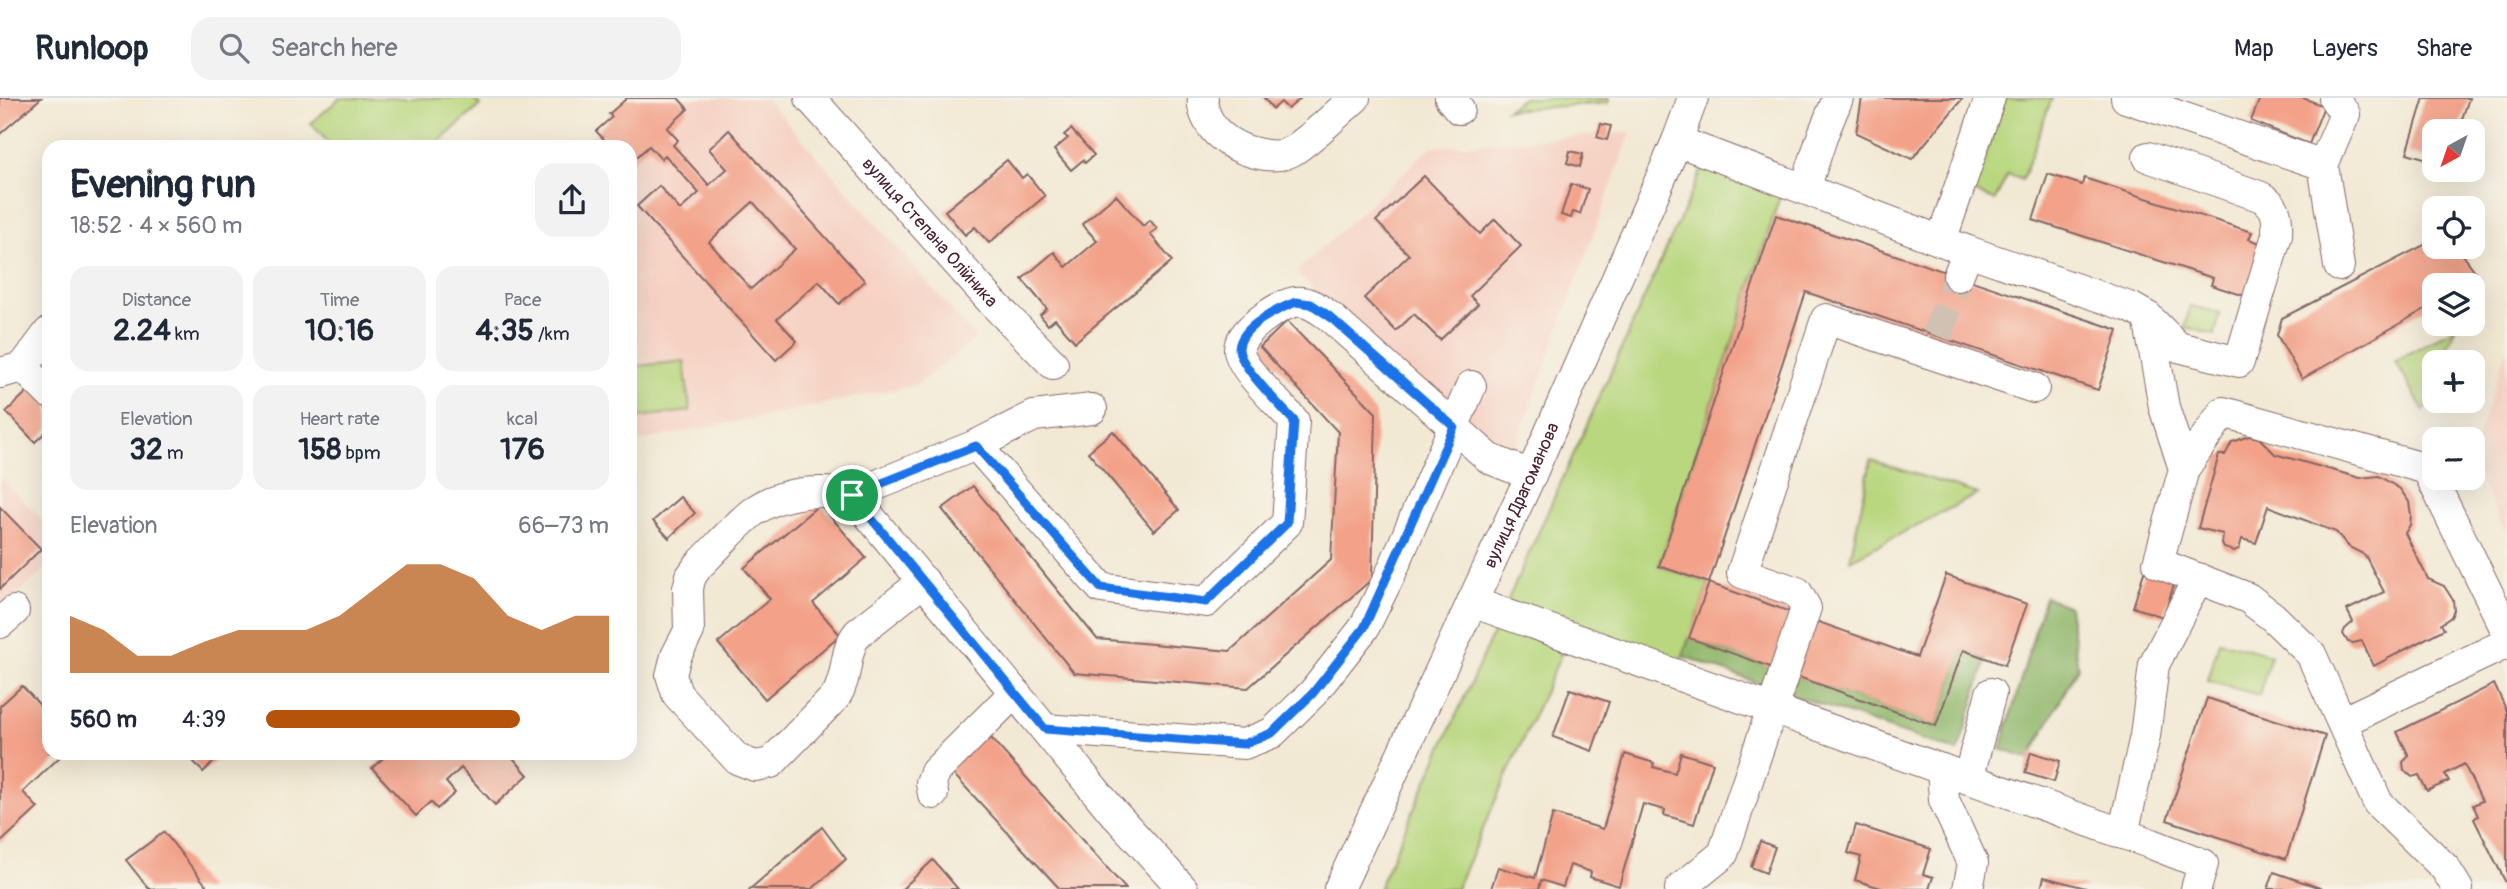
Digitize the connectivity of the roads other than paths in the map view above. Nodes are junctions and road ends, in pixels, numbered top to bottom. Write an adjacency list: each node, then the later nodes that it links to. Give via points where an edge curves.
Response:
1 (810, 98): 17 (street, вулиця Степана Олійника)
2 (1203, 98): 3 (street, via 1214,130 1232,145 1260,155 1290,152)
3 (1355, 98)
4 (1693, 98): 9 (street, вулиця Драгоманова)
5 (1838, 98): 12 (street)
6 (1990, 98): 13 (street)
7 (2126, 98): 11 (street)
8 (2334, 98): 11 (street, via 2345,114)
9 (1677, 141): 12 (street); 26 (street, вулиця Драгоманова)
10 (2148, 157): 15 (street, via 2268,200 2275,208 2278,225 2239,362 2178,347)
11 (2323, 165): 14 (street)
12 (1805, 189): 13 (street)
13 (1956, 256): 15 (street, via 2133,308)
14 (2339, 266)
15 (2148, 317): 25 (street, via 2164,407)
16 (42, 339): 18 (street)
17 (1053, 364)
18 (12, 370): 21 (street)
19 (1471, 386): 23 (street)
20 (2034, 388): 35 (street, via 1934,345 1826,319 1742,573 1797,592 1807,608)
21 (42, 389)
22 (1092, 409): 24 (street, via 1034,416)
23 (1454, 427): 24 (street, via 1311,304 1296,302 1271,312 1244,336 1239,350 1244,363 1294,421 1287,523 1206,602 1101,588); 26 (street, via 1490,459); 37 (street, via 1364,628 1313,693 1272,733 1244,744)
24 (976, 446): 27 (street)
25 (2184, 469): 28 (street, via 2158,563); 31 (street, via 2223,412 2427,469)
26 (1531, 475): 30 (street, вулиця Драгоманова)
27 (852, 495): 29 (street); 29 (street, via 828,490 778,499 756,509 699,565 688,588 690,631 671,675 677,694 737,759 755,766 771,762 836,696 858,633)
28 (2199, 578): 36 (street, via 2248,598 2311,654); 40 (street, via 2154,665 2145,736)
29 (924, 581): 33 (street)
30 (1472, 601): 35 (street); 42 (street, вулиця Драгоманова)
31 (2507, 632)
32 (2507, 643): 36 (street)
33 (1015, 692): 37 (street); 39 (street, via 935,772)
34 (1991, 693): 38 (street)
35 (1771, 709): 38 (street); 43 (street, via 1723,854)
36 (2342, 722): 46 (street, via 2378,803 2445,868)
37 (1045, 729): 41 (street)
38 (1955, 774): 40 (street); 44 (street, via 1944,800 1973,863)
39 (933, 794)
40 (2123, 834): 45 (street, via 2203,864)
41 (1183, 889)
42 (1339, 889)
43 (1681, 889)
44 (1968, 889)
45 (2196, 889)
46 (2458, 889)

